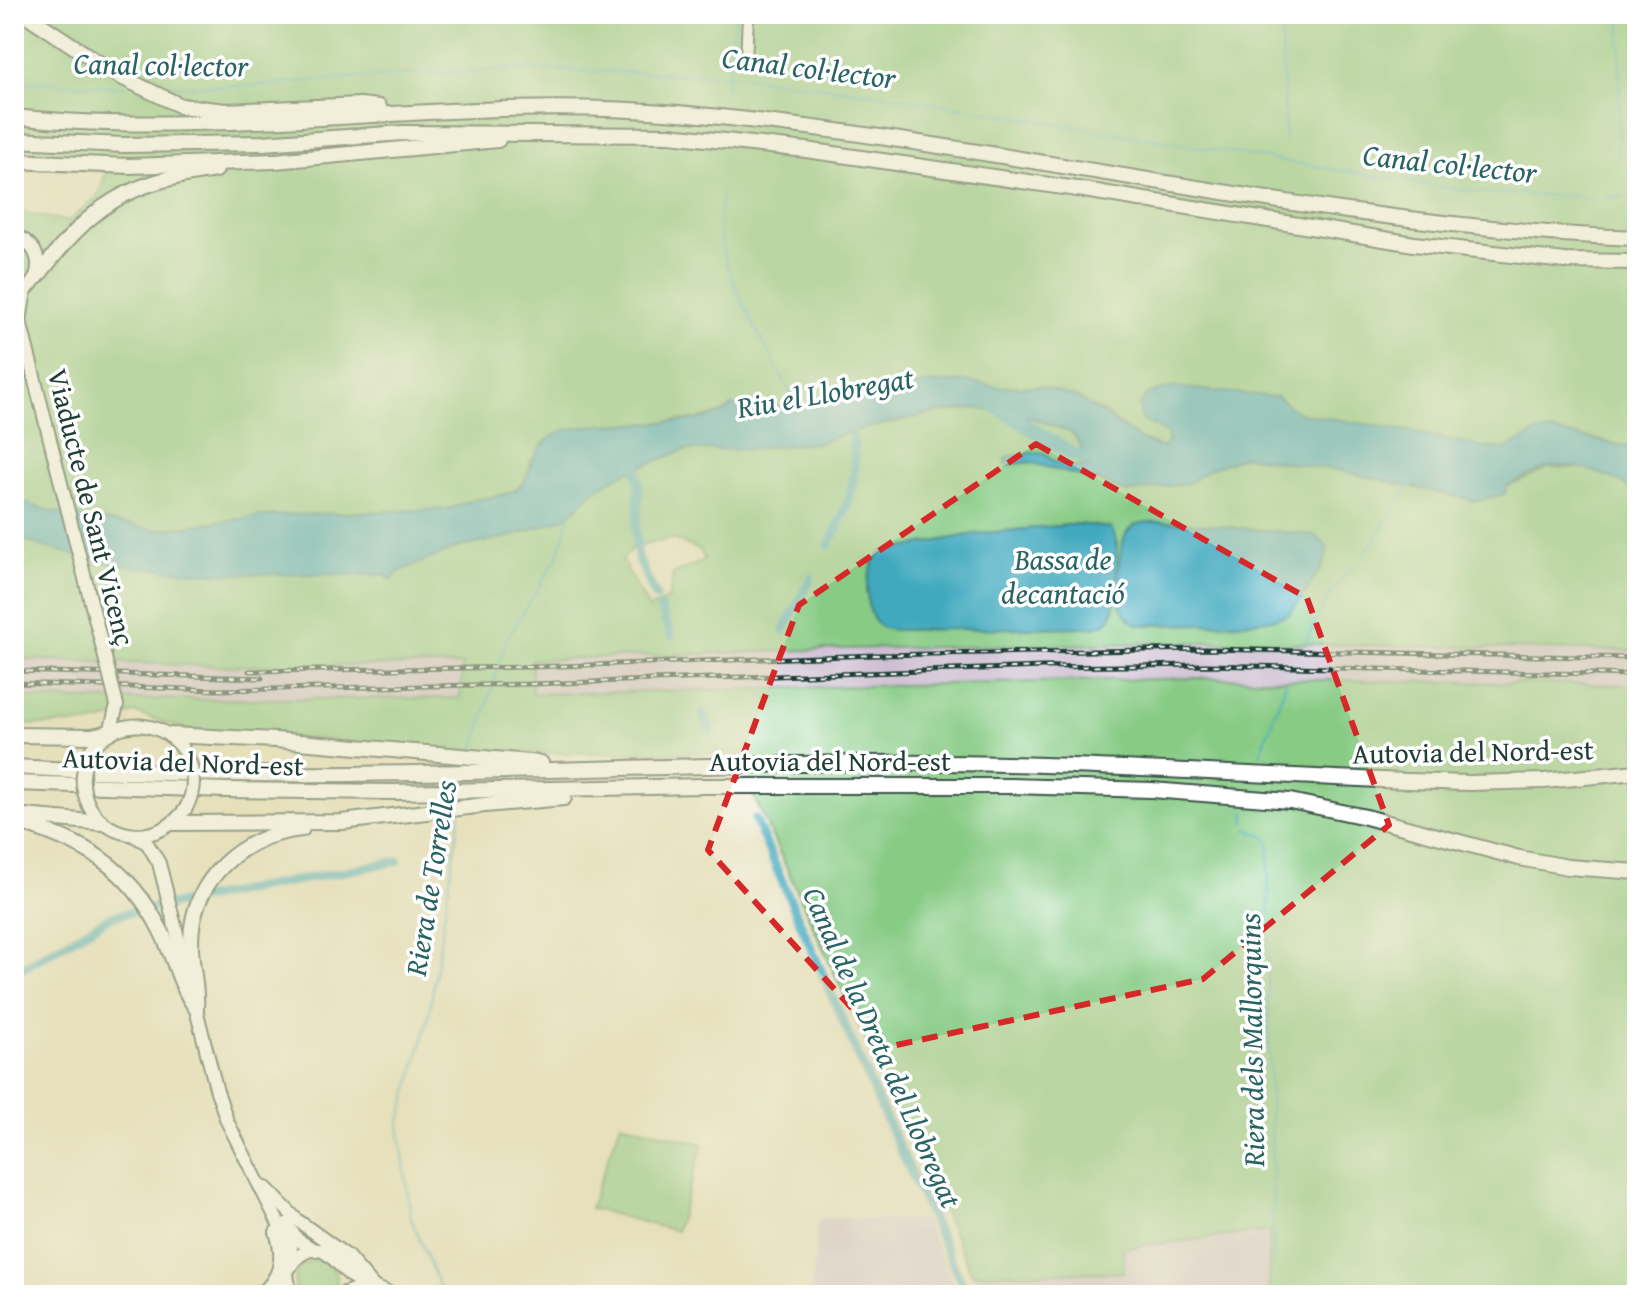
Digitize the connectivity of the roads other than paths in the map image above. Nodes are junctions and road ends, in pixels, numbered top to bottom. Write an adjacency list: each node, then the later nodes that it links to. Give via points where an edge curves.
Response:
1 (25, 14): 4 (highway, via 117,75 181,106 226,111 360,105)
2 (748, 14): 3 (street)
3 (746, 63)
4 (419, 112): 5 (highway, via 228,123); 11 (highway, via 572,108 677,113 835,132 1421,222)
5 (14, 117)
6 (550, 132): 7 (highway, via 403,133 262,143); 9 (highway, via 465,145); 12 (highway, via 670,135 806,150 1414,244 1565,261)
7 (14, 140)
8 (14, 161): 9 (highway, via 129,166)
9 (275, 161): 13 (highway, via 161,179 135,189 87,219)
10 (15, 234): 13 (main road, via 35,251)
11 (1637, 238)
12 (1636, 262)
13 (37, 277): 14 (main road)
14 (20, 294): 15 (main road)
15 (17, 316): 16 (main road, Viaducte de Sant Vicenç, bridge)
16 (117, 705): 17 (main road); 18 (main road, Viaducte de Sant Vicenç)
17 (138, 725): 18 (main road); 20 (main road)
18 (110, 732): 19 (highway); 29 (main road, bridge, via 91,750 82,778 89,806)
19 (14, 735)
20 (170, 735): 22 (highway, via 454,757); 30 (main road, bridge, via 187,755 193,773 186,808)
21 (14, 767): 22 (highway, Autovia del Nord-est, via 451,774)
22 (493, 767): 23 (highway, Autovia del Nord-est, via 933,763 1470,783)
23 (1637, 772)
24 (14, 783): 25 (highway, Autovia del Nord-est, via 448,792)
25 (487, 798): 28 (highway, via 444,810); 33 (highway, Autovia del Nord-est, via 703,786 1010,786 1236,795 1343,811 1544,863)
26 (14, 815): 29 (highway)
27 (14, 821): 34 (highway, via 78,843 124,877)
28 (342, 822): 30 (highway); 35 (highway, via 270,835 226,861 204,892 190,936)
29 (102, 823): 31 (main road)
30 (170, 825): 31 (main road); 32 (main road, via 160,844)
31 (135, 836): 32 (main road, via 147,843)
32 (159, 863): 34 (main road)
33 (1637, 872)
34 (168, 929): 35 (highway, via 185,993)
35 (196, 1008): 36 (main road, via 227,1121)
36 (249, 1167): 37 (main road); 41 (main road, via 297,1220 347,1256)
37 (266, 1198): 38 (main road, via 292,1234); 40 (main road, via 291,1248); 42 (main road, via 281,1262 272,1284)
38 (316, 1251): 39 (main road, via 335,1257); 40 (main road, via 299,1256)
39 (343, 1268): 41 (main road); 45 (main road)
40 (288, 1271): 43 (main road); 44 (main road)
41 (376, 1291): 45 (main road, via 358,1288); 46 (main road)
42 (259, 1295)
43 (271, 1295)
44 (290, 1295)
45 (342, 1295)
46 (393, 1295)

